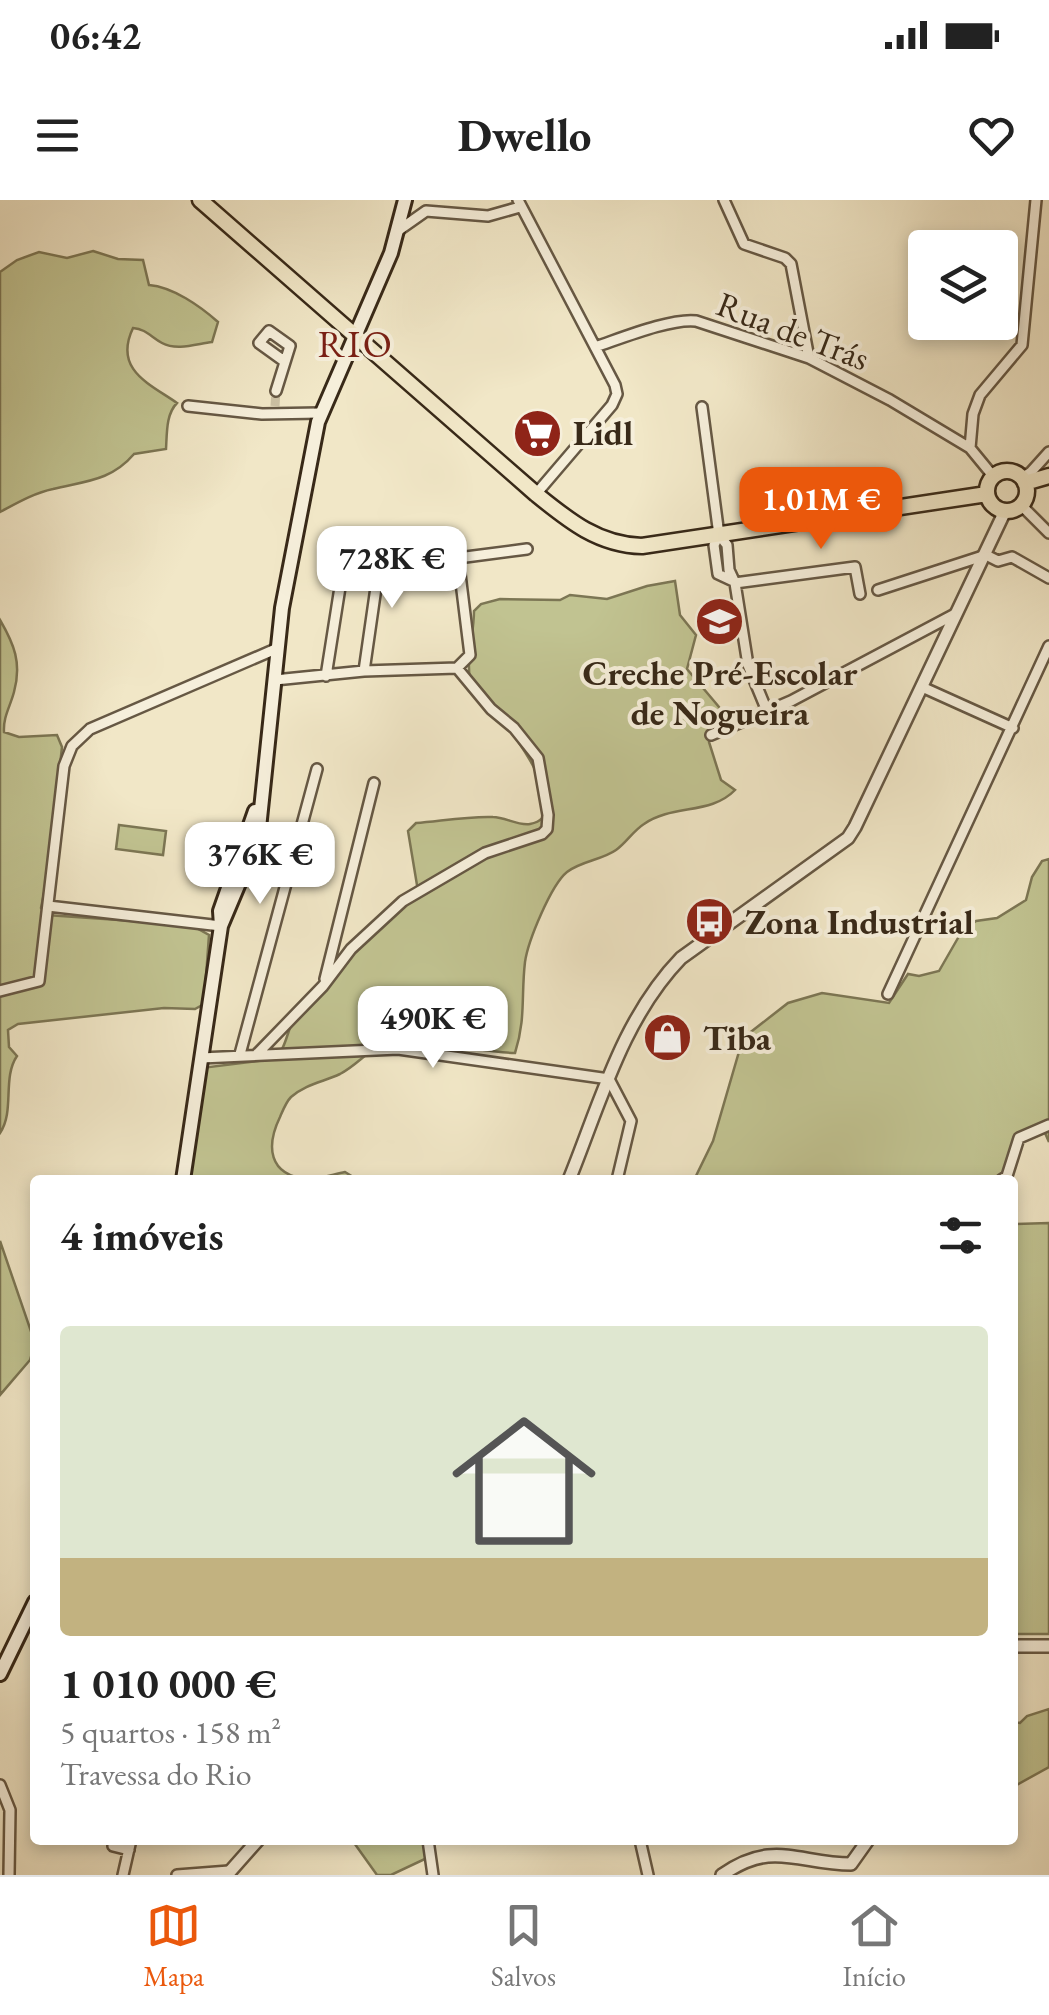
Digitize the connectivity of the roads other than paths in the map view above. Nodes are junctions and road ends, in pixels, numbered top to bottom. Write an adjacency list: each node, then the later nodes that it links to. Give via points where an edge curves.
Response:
1 (200, 200): 7 (main road)
2 (404, 200): 6 (main road)
3 (724, 200): 9 (street, via 744,244 791,264)
4 (1036, 200): 15 (street, via 1022,345 980,395)
5 (519, 203): 6 (street, via 488,216 426,211); 8 (street)
6 (398, 230): 7 (main road)
7 (356, 334): 14 (main road); 20 (main road)
8 (595, 346): 9 (street, Rua de Trás, via 684,320); 20 (street, via 617,394)
9 (809, 358): 15 (street, Rua de Trás)
10 (284, 362): 11 (street)
11 (276, 390)
12 (188, 406): 14 (street)
13 (702, 407): 25 (street)
14 (320, 413): 36 (main road)
15 (970, 448): 17 (street, Rua de Trás)
16 (1049, 452): 19 (street)
17 (993, 476): 19 (main road, via 1006,471); 21 (main road)
18 (1049, 476): 19 (main road)
19 (1023, 480): 22 (main road)
20 (536, 494): 25 (main road, via 582,530 624,544)
21 (987, 494): 23 (main road); 25 (main road)
22 (1021, 505): 23 (main road); 24 (street)
23 (1005, 511): 29 (street)
24 (1049, 532)
25 (719, 535): 31 (street, via 718,574)
26 (382, 546): 27 (street); 38 (street); 39 (street, via 347,544)
27 (415, 546)
28 (527, 550): 37 (street, via 458,558 470,654)
29 (986, 555): 30 (street, via 998,562 1012,557); 32 (street); 34 (street)
30 (1049, 578)
31 (735, 583): 33 (street, via 855,567); 42 (street, via 748,665)
32 (878, 590)
33 (860, 594)
34 (958, 613): 41 (street); 42 (street)
35 (1049, 646): 43 (street)
36 (278, 648): 40 (main road); 47 (street, via 80,736 64,766)
37 (457, 668): 38 (street); 49 (street, via 538,758 547,829 485,852 402,901)
38 (364, 672): 39 (street)
39 (326, 676): 40 (street)
40 (276, 680): 48 (main road, via 261,795 227,887)
41 (922, 687): 43 (street); 55 (street, via 848,838 669,970 645,1000)
42 (767, 711): 44 (street)
43 (1013, 728): 51 (street)
44 (711, 735)
45 (317, 769): 52 (street)
46 (374, 783): 49 (street)
47 (48, 906): 48 (street); 50 (street, via 39,981)
48 (222, 926): 54 (main road)
49 (323, 986): 53 (street)
50 (0, 991)
51 (888, 994)
52 (240, 1054): 53 (street); 54 (street)
53 (257, 1054): 55 (street, via 412,1050)
54 (201, 1058): 57 (main road)
55 (609, 1079): 58 (street); 59 (street, via 632,1121)
56 (1049, 1125): 60 (street, via 1019,1138)
57 (184, 1175)
58 (570, 1175)
59 (618, 1175)
60 (1007, 1175)
61 (30, 1612): 64 (main road)
62 (1018, 1646): 63 (street)
63 (1049, 1646)
64 (0, 1674)
65 (0, 1784): 74 (street, via 10,1810)
66 (130, 1845): 71 (street); 75 (street)
67 (249, 1845): 73 (street)
68 (431, 1845): 77 (street)
69 (641, 1845): 78 (street)
70 (866, 1845): 72 (street)
71 (113, 1846)
72 (853, 1870): 79 (street, via 768,1855)
73 (228, 1873): 76 (street)
74 (9, 1875)
75 (123, 1875)
76 (177, 1875)
77 (433, 1875)
78 (648, 1875)
79 (722, 1875)

